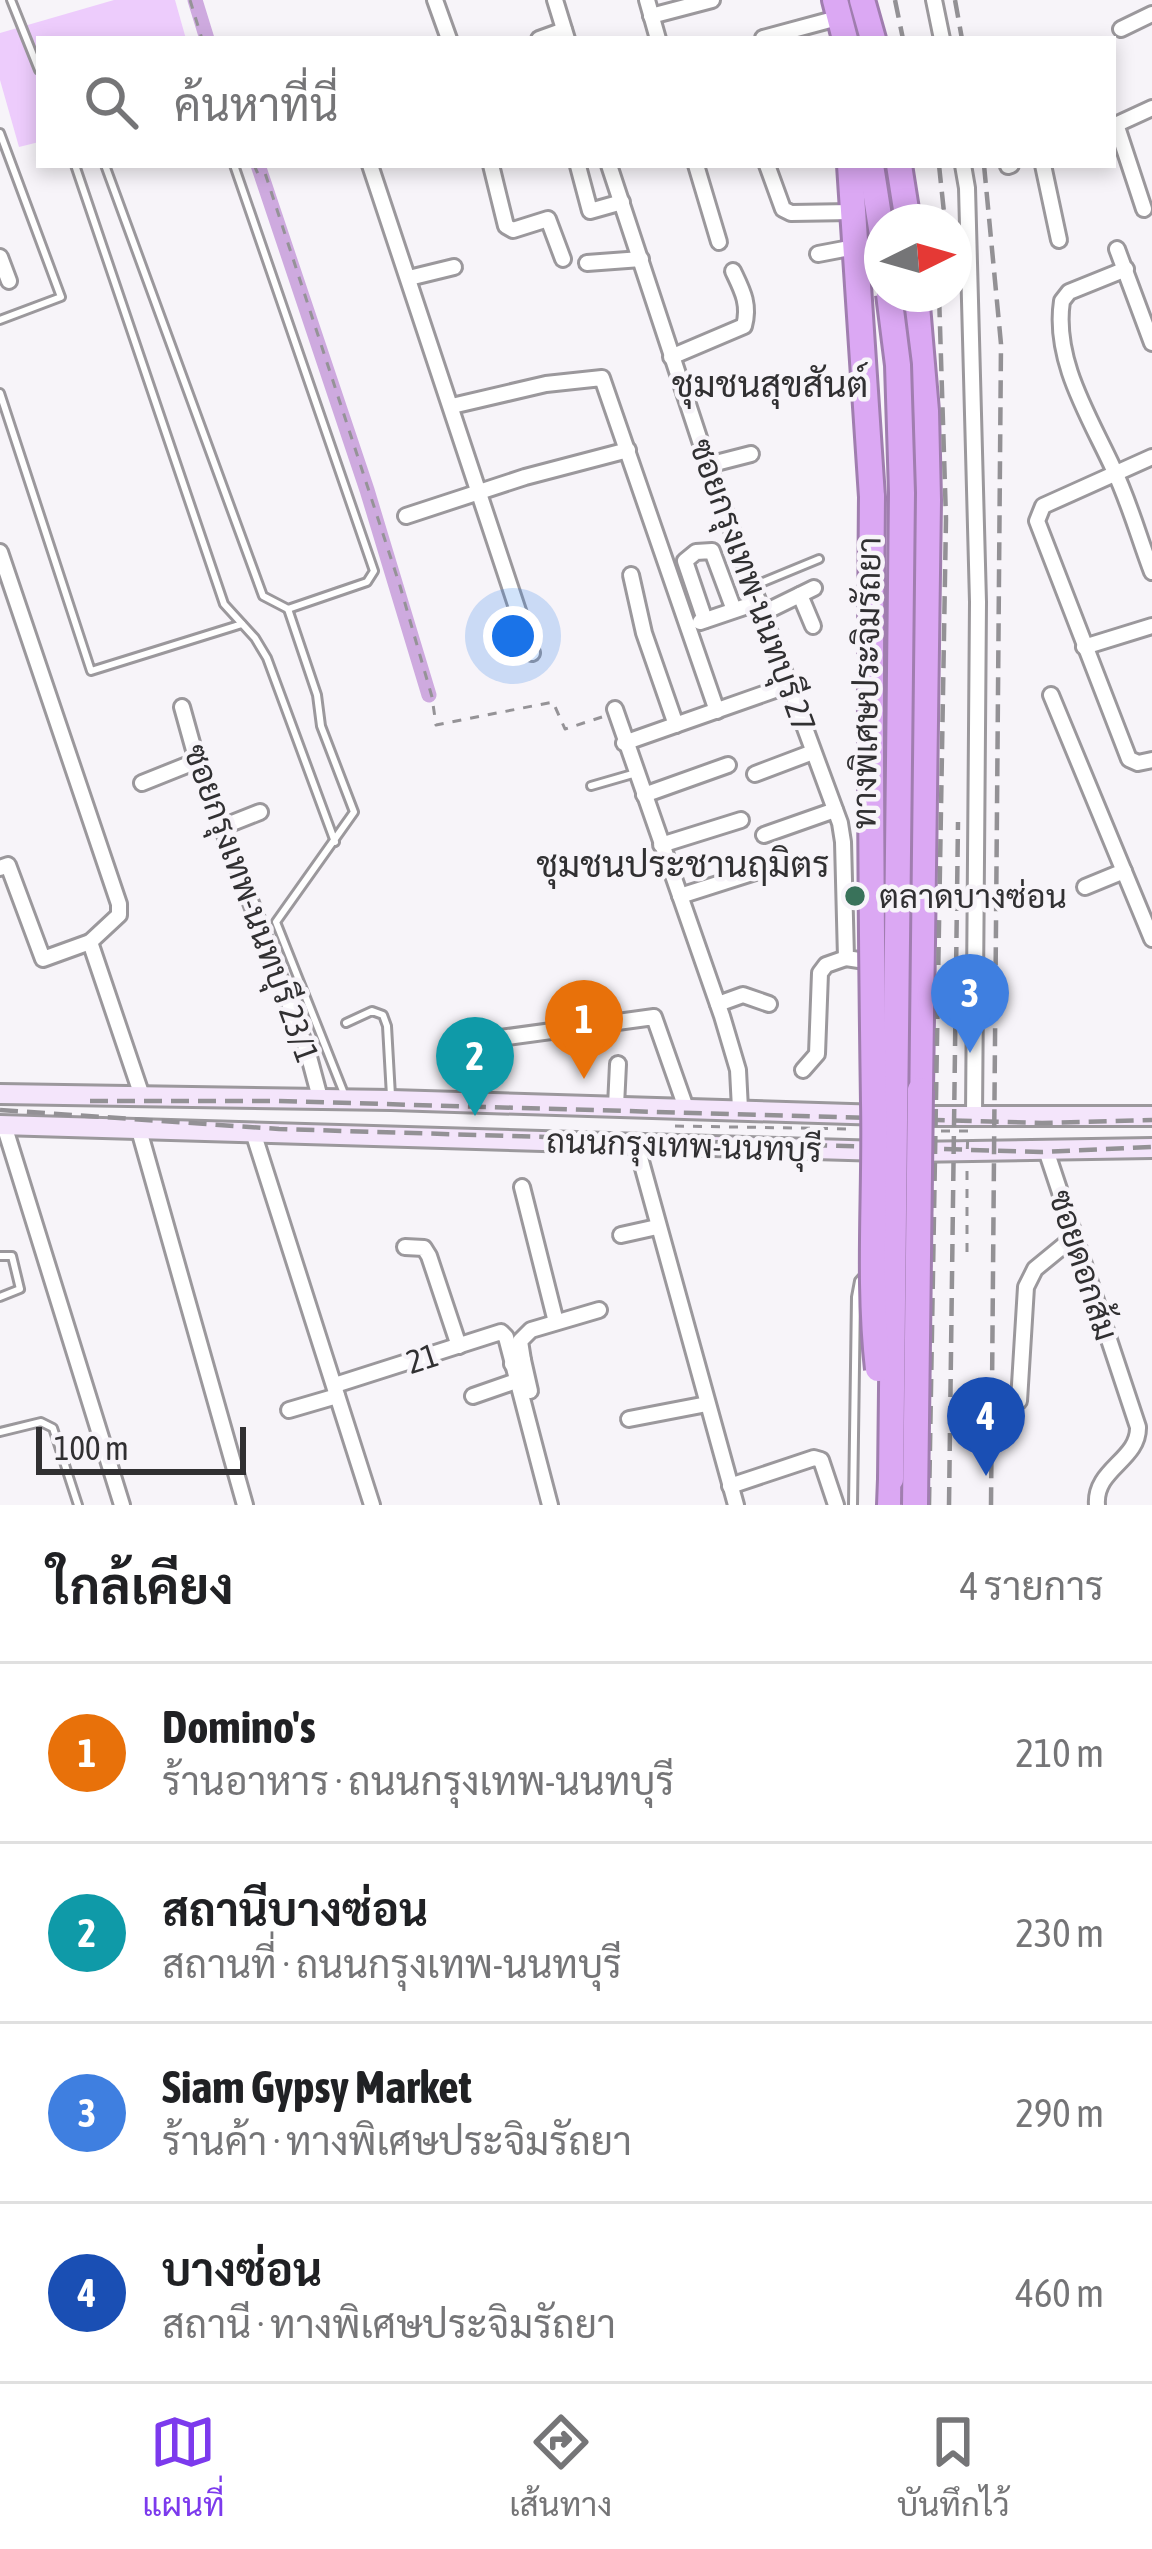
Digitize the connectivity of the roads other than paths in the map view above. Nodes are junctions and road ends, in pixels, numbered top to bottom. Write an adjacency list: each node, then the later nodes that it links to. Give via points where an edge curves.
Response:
1 (11, 0): 20 (lane)
2 (436, 0): 14 (street)
3 (647, 0): 10 (street)
4 (712, 0): 10 (street)
5 (824, 0): 11 (main road)
6 (857, 0): 17 (main road); 18 (highway)
7 (934, 0): 19 (street)
8 (558, 1): 13 (street)
9 (1152, 14): 12 (street)
10 (651, 16): 15 (street)
11 (836, 25): 16 (street)
12 (1121, 29)
13 (566, 34)
14 (448, 36)
15 (657, 36)
16 (774, 36)
17 (862, 36)
18 (872, 36)
19 (941, 36)
20 (36, 62)
21 (1152, 108): 22 (street)
22 (1116, 125)
23 (1116, 128): 44 (street)
24 (0, 134): 64 (lane, via 61,297)
25 (76, 168): 86 (lane, via 224,604)
26 (105, 168): 83 (lane, via 262,594)
27 (235, 168): 83 (lane, via 374,571 367,582)
28 (371, 168): 58 (street)
29 (491, 168): 53 (street, via 506,226 548,219)
30 (579, 168): 40 (street, via 590,212)
31 (610, 168): 40 (street, ซอยกรุงเทพ-นนทบุรี 27)
32 (697, 168): 47 (street)
33 (768, 168): 45 (street, via 783,209)
34 (850, 168): 45 (highway)
35 (869, 168): 41 (highway)
36 (889, 168): 42 (main road)
37 (899, 168): 43 (highway)
38 (964, 168): 139 (street, via 977,602)
39 (1044, 168): 46 (street)
40 (622, 202): 52 (street, ซอยกรุงเทพ-นนทบุรี 27)
41 (875, 204)
42 (894, 204)
43 (905, 204)
44 (1144, 209)
45 (852, 212): 48 (highway)
46 (1059, 240)
47 (719, 242)
48 (855, 247): 50 (street); 170 (highway, bridge, via 872,497 873,1324)
49 (1118, 249): 56 (street)
50 (818, 254)
51 (0, 257): 59 (street)
52 (641, 259): 54 (street); 66 (street, ซอยกรุงเทพ-นนทบุรี 27)
53 (563, 260)
54 (587, 263)
55 (454, 267): 58 (street)
56 (1126, 269): 65 (street); 74 (street, via 1069,292 1060,310 1067,365)
57 (733, 271): 66 (street, via 745,297 744,326)
58 (409, 278): 69 (street)
59 (10, 281)
60 (893, 312): 170 (highway, ทางพิเศษประจิมรัถยา, bridge, via 902,493)
61 (896, 312): 67 (main road)
62 (905, 312): 67 (main road)
63 (918, 312): 182 (highway, ทางพิเศษประจิมรัถยา, bridge, via 928,500)
64 (0, 320)
65 (1152, 343)
66 (671, 357): 73 (street, ซอยกรุงเทพ-นนทบุรี 27)
67 (910, 367): 122 (main road)
68 (0, 393): 86 (lane, via 91,671)
69 (452, 406): 70 (street, via 599,376); 75 (street)
70 (628, 450): 75 (street); 85 (street)
71 (752, 454): 73 (street)
72 (1152, 457): 74 (street)
73 (708, 465): 81 (street, ซอยกรุงเทพ-นนทบุรี 27)
74 (1115, 471): 79 (street); 89 (street, via 1043,506 1037,521)
75 (479, 492): 76 (street); 90 (street)
76 (406, 517)
77 (0, 552): 120 (street, via 119,904 119,915)
78 (819, 559): 81 (lane)
79 (1152, 572)
80 (631, 574): 96 (street)
81 (753, 586): 82 (street, ซอยกรุงเทพ-นนทบุรี 27)
82 (761, 608): 84 (street); 87 (street, via 807,592); 91 (street, ซอยกรุงเทพ-นนทบุรี 27)
83 (288, 609): 112 (lane, via 353,812)
84 (734, 610): 85 (street); 85 (street, via 712,551 696,552 685,561)
85 (697, 622): 95 (street)
86 (242, 624): 112 (lane, via 267,658)
87 (813, 626)
88 (1152, 626): 89 (street)
89 (1084, 647): 99 (street, via 1129,759)
90 (532, 653)
91 (789, 685): 95 (street); 98 (street, ซอยกรุงเทพ-นนทบุรี 27)
92 (1051, 695): 116 (street)
93 (182, 707): 100 (street, ซอยกรุงเทพ-นนทบุรี 23/1)
94 (615, 709): 97 (street)
95 (717, 710): 96 (street)
96 (676, 724): 97 (street)
97 (624, 743): 102 (street)
98 (813, 752): 103 (street); 107 (street, ซอยกรุงเทพ-นนทบุรี 27)
99 (1152, 760)
100 (197, 761): 104 (street); 110 (street, ซอยกรุงเทพ-นนทบุรี 23/1)
101 (728, 765): 106 (street)
102 (636, 773): 105 (lane); 106 (street)
103 (755, 774)
104 (142, 783)
105 (591, 786)
106 (644, 795): 113 (street)
107 (835, 810): 111 (street); 121 (street, ซอยกรุงเทพ-นนทบุรี 27, via 844,842)
108 (260, 812): 110 (street)
109 (741, 820): 113 (street)
110 (222, 827): 131 (street, ซอยกรุงเทพ-นนทบุรี 23/1)
111 (764, 835)
112 (335, 842): 132 (lane, via 276,922)
113 (662, 845): 118 (street)
114 (0, 868): 120 (street, via 8,865 43,958)
115 (768, 868): 118 (street)
116 (1124, 872): 117 (street); 119 (street)
117 (1085, 887)
118 (680, 896): 123 (street)
119 (1152, 940)
120 (90, 942): 130 (street)
121 (846, 958): 122 (street); 128 (street, via 820,974 817,1054)
122 (900, 968): 138 (main road)
123 (718, 1004): 124 (street, via 743,995); 137 (street, via 738,1070)
124 (769, 1004)
125 (346, 1023): 133 (lane, via 372,1010 383,1015)
126 (471, 1042): 136 (street, via 654,1017)
127 (618, 1064): 135 (street)
128 (803, 1070)
129 (0, 1094): 130 (main road, ถนนกรุงเทพ-นนทบุรี); 141 (main road)
130 (142, 1096): 131 (main road, ถนนกรุงเทพ-นนทบุรี)
131 (320, 1098): 132 (main road, ถนนกรุงเทพ-นนทบุรี)
132 (346, 1100): 133 (main road, ถนนกรุงเทพ-นนทบุรี)
133 (391, 1100): 134 (main road, ถนนกรุงเทพ-นนทบุรี)
134 (526, 1104): 135 (main road, ถนนกรุงเทพ-นนทบุรี); 144 (main road)
135 (616, 1106): 136 (main road, ถนนกรุงเทพ-นนทบุรี)
136 (686, 1108): 137 (main road, ถนนกรุงเทพ-นนทบุรี)
137 (740, 1109): 138 (main road, ถนนกรุงเทพ-นนทบุรี)
138 (890, 1115): 139 (main road, ถนนกรุงเทพ-นนทบุรี); 148 (main road)
139 (974, 1116): 140 (main road, ถนนกรุงเทพ-นนทบุรี)
140 (1152, 1116)
141 (2, 1125): 142 (main road, ถนนกรุงเทพ-นนทบุรี); 173 (street)
142 (139, 1130): 143 (main road, ถนนกรุงเทพ-นนทบุรี); 174 (street)
143 (253, 1132): 144 (main road, ถนนกรุงเทพ-นนทบุรี); 162 (street)
144 (524, 1139): 145 (main road, ถนนกรุงเทพ-นนทบุรี)
145 (636, 1143): 148 (main road, ถนนกรุงเทพ-นนทบุรี); 150 (street)
146 (1152, 1148): 147 (main road, ถนนกรุงเทพ-นนทบุรี)
147 (1046, 1150): 148 (main road, ถนนกรุงเทพ-นนทบุรี); 152 (street, ซอยดอกส้ม)
148 (887, 1152): 155 (main road)
149 (522, 1187): 158 (street)
150 (657, 1227): 151 (street); 166 (street)
151 (621, 1234)
152 (1074, 1237): 165 (street, via 1035,1269 1027,1287); 183 (street, ซอยดอกส้ม, via 1138,1427 1133,1447 1100,1482)
153 (405, 1247): 159 (street, via 424,1248)
154 (0, 1256): 156 (lane, via 12,1256 20,1290)
155 (881, 1267): 179 (lane, via 864,1274 856,1297); 180 (main road)
156 (0, 1297)
157 (599, 1310): 158 (street)
158 (556, 1322): 160 (street, via 523,1337)
159 (459, 1346): 160 (street, 21, via 494,1333 506,1337); 162 (street, 21)
160 (518, 1362): 161 (street); 163 (street)
161 (516, 1381): 164 (street); 176 (street)
162 (336, 1391): 167 (street, 21); 175 (street)
163 (530, 1391)
164 (472, 1396)
165 (1019, 1401)
166 (707, 1404): 168 (street); 171 (street)
167 (289, 1410)
168 (629, 1419)
169 (0, 1432): 172 (lane, via 41,1422 52,1428)
170 (891, 1479): 181 (highway, ทางพิเศษประจิมรัถยา)
171 (730, 1486): 177 (street); 178 (street, via 814,1458)
172 (78, 1505)
173 (122, 1505)
174 (244, 1505)
175 (372, 1505)
176 (550, 1505)
177 (736, 1505)
178 (836, 1505)
179 (853, 1505)
180 (880, 1505)
181 (890, 1505)
182 (915, 1505)
183 (1097, 1505)

